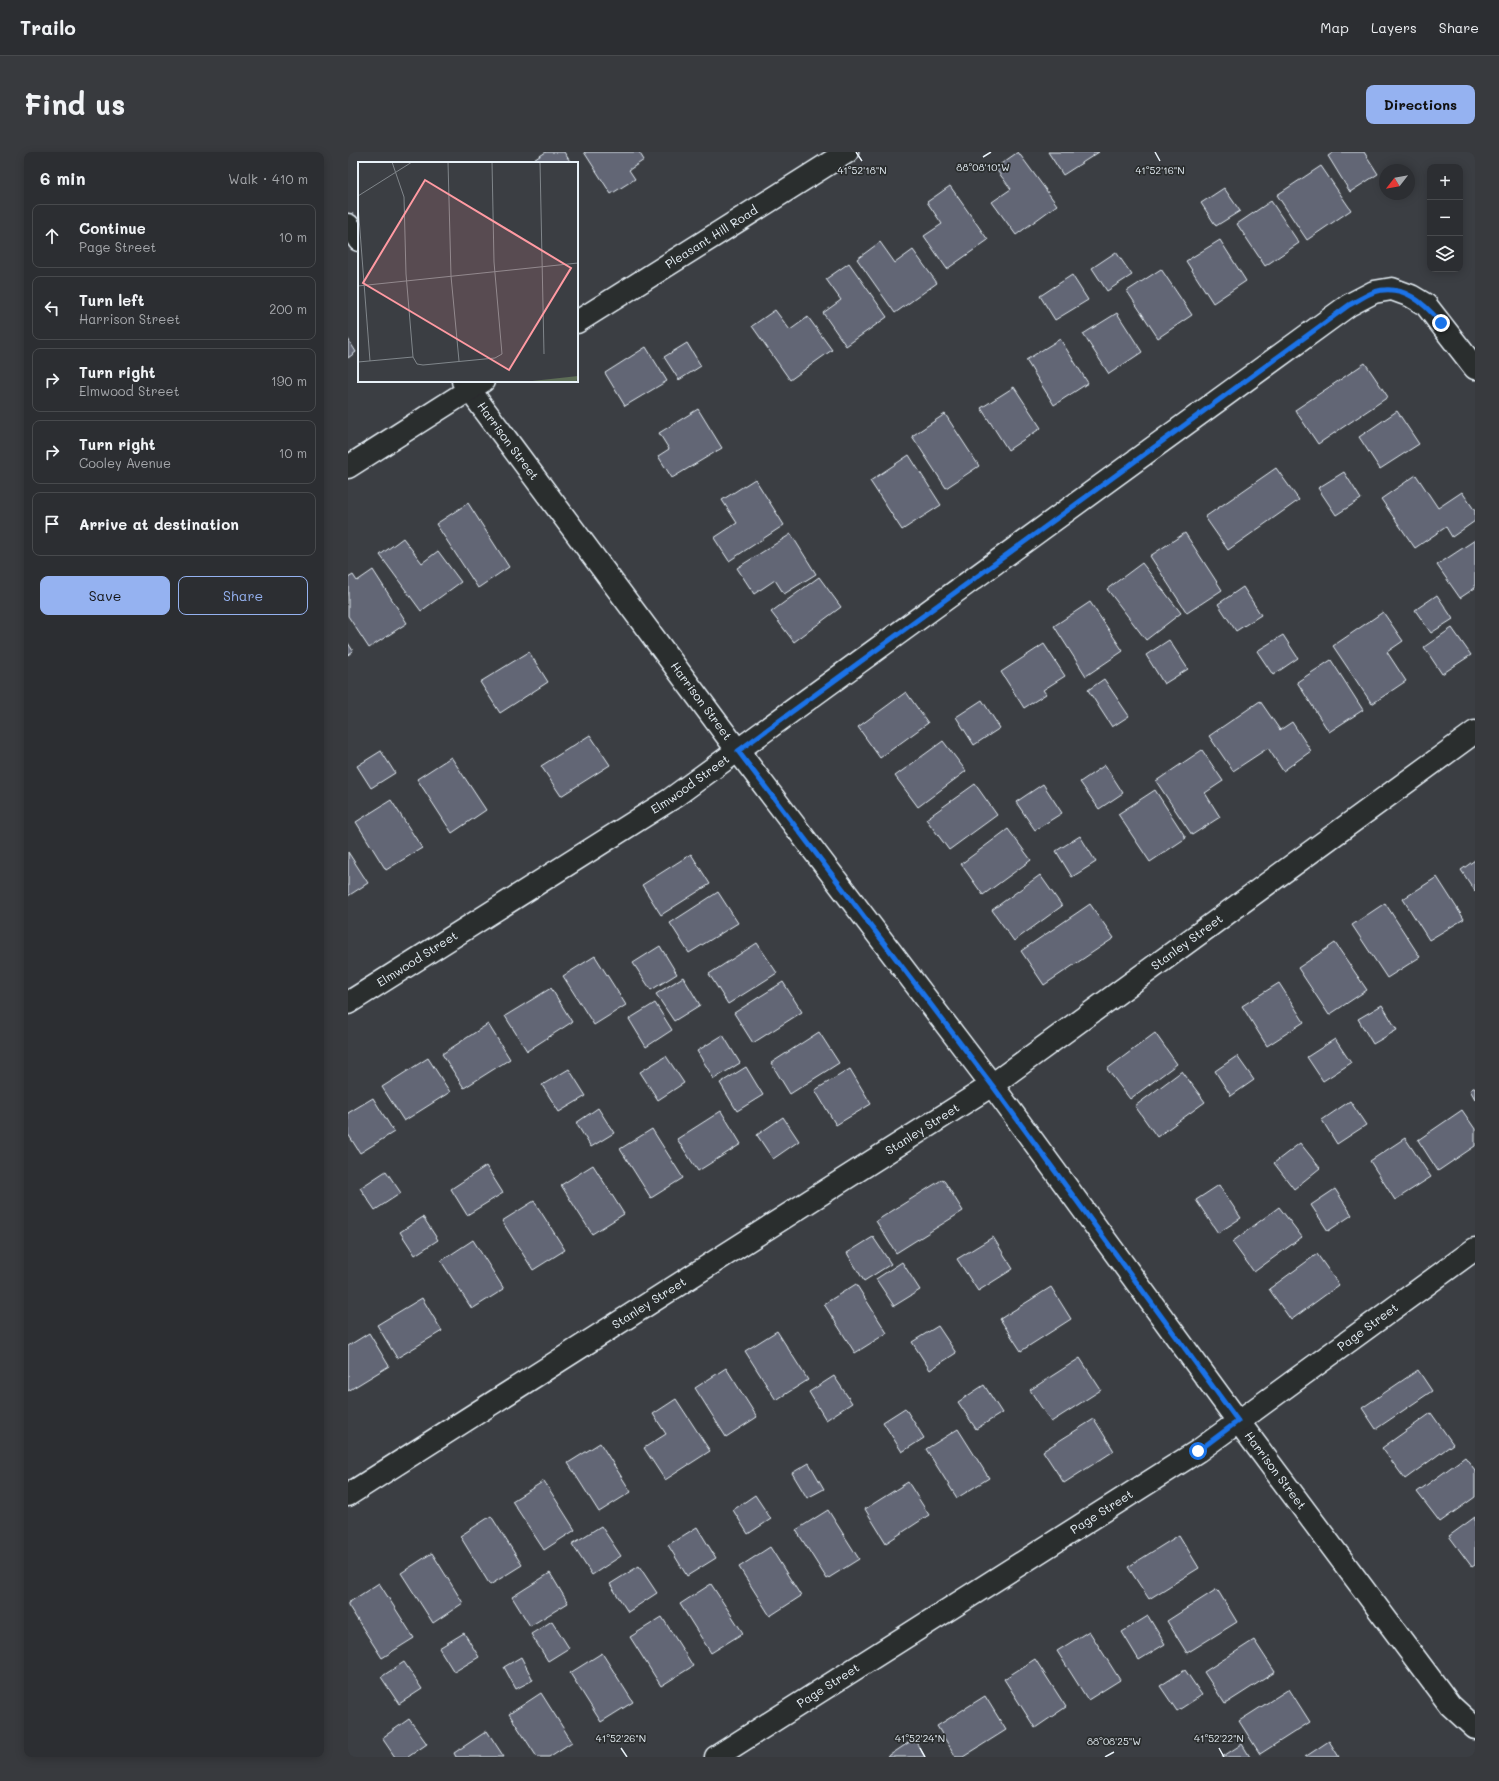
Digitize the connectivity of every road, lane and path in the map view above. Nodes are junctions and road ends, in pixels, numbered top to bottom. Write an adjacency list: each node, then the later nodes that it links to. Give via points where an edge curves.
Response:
1 (847, 152): 4 (street, Pleasant Hill Road)
2 (348, 225): 3 (street)
3 (358, 239)
4 (578, 321)
5 (1475, 368): 9 (street, Elmwood Street, via 1426,305 1392,289 1374,292 1326,321)
6 (472, 384): 7 (street); 9 (street, Harrison Street)
7 (348, 467)
8 (1475, 732): 11 (street, Stanley Street)
9 (738, 751): 10 (street, Elmwood Street, via 671,798); 11 (street, Harrison Street)
10 (348, 1003)
11 (992, 1085): 13 (street, Harrison Street); 14 (street, Stanley Street)
12 (1475, 1249): 13 (street, Page Street)
13 (1238, 1421): 15 (street, Harrison Street, via 1450,1705); 16 (street, Page Street, via 1198,1451)
14 (348, 1495)
15 (1475, 1728)
16 (716, 1757)

